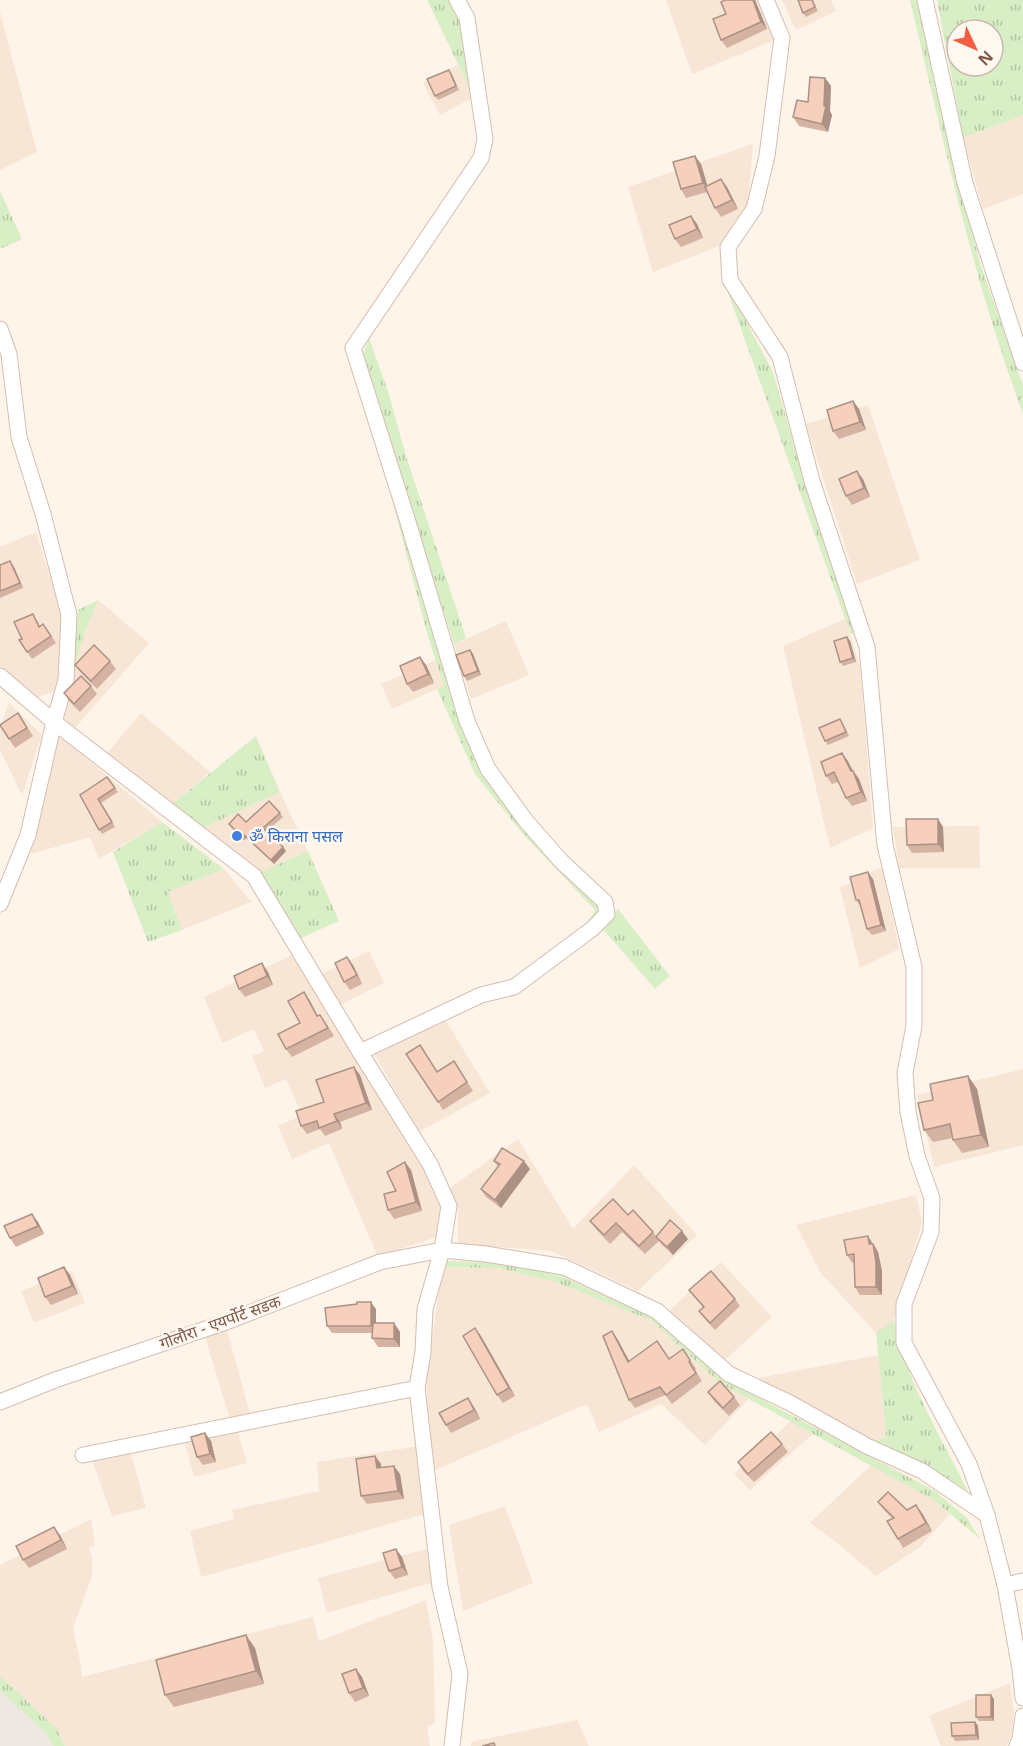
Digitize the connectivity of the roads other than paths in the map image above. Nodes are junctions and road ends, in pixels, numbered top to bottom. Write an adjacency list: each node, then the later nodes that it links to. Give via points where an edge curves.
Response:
1 (457, 0): 9 (street, via 467,18 479,95 485,139 480,158 353,348 467,721 488,769 561,861 605,902 607,914 514,987 481,995)
2 (766, 0): 14 (street, via 782,38 767,156 754,209 728,247 730,280 780,357 812,481 867,647 885,845 914,967 914,1026 905,1073 908,1112 917,1156 932,1198 931,1232 904,1304 904,1343 969,1464)
3 (925, 0): 5 (street, via 965,183)
4 (0, 329): 7 (street, via 9,354 19,437 69,615 66,680)
5 (1023, 363)
6 (0, 676): 7 (street)
7 (54, 722): 8 (street, via 28,835); 9 (street, via 254,876)
8 (0, 904)
9 (360, 1052): 10 (street, via 430,1164 449,1206)
10 (442, 1250): 11 (street, via 425,1309); 12 (street, गोलौरा - एयर्पोर्ट सडक, via 380,1262 226,1322); 14 (street, गोलौरा - एयर्पोर्ट सडक, via 564,1267 657,1311 729,1374 922,1471)
11 (417, 1388): 13 (street); 19 (street, via 441,1587 460,1674)
12 (0, 1402)
13 (83, 1455)
14 (987, 1515): 16 (street)
15 (1023, 1581): 16 (street)
16 (1005, 1585): 17 (street)
17 (1023, 1698)
18 (1023, 1716): 20 (street)
19 (452, 1746)
20 (1017, 1746)

